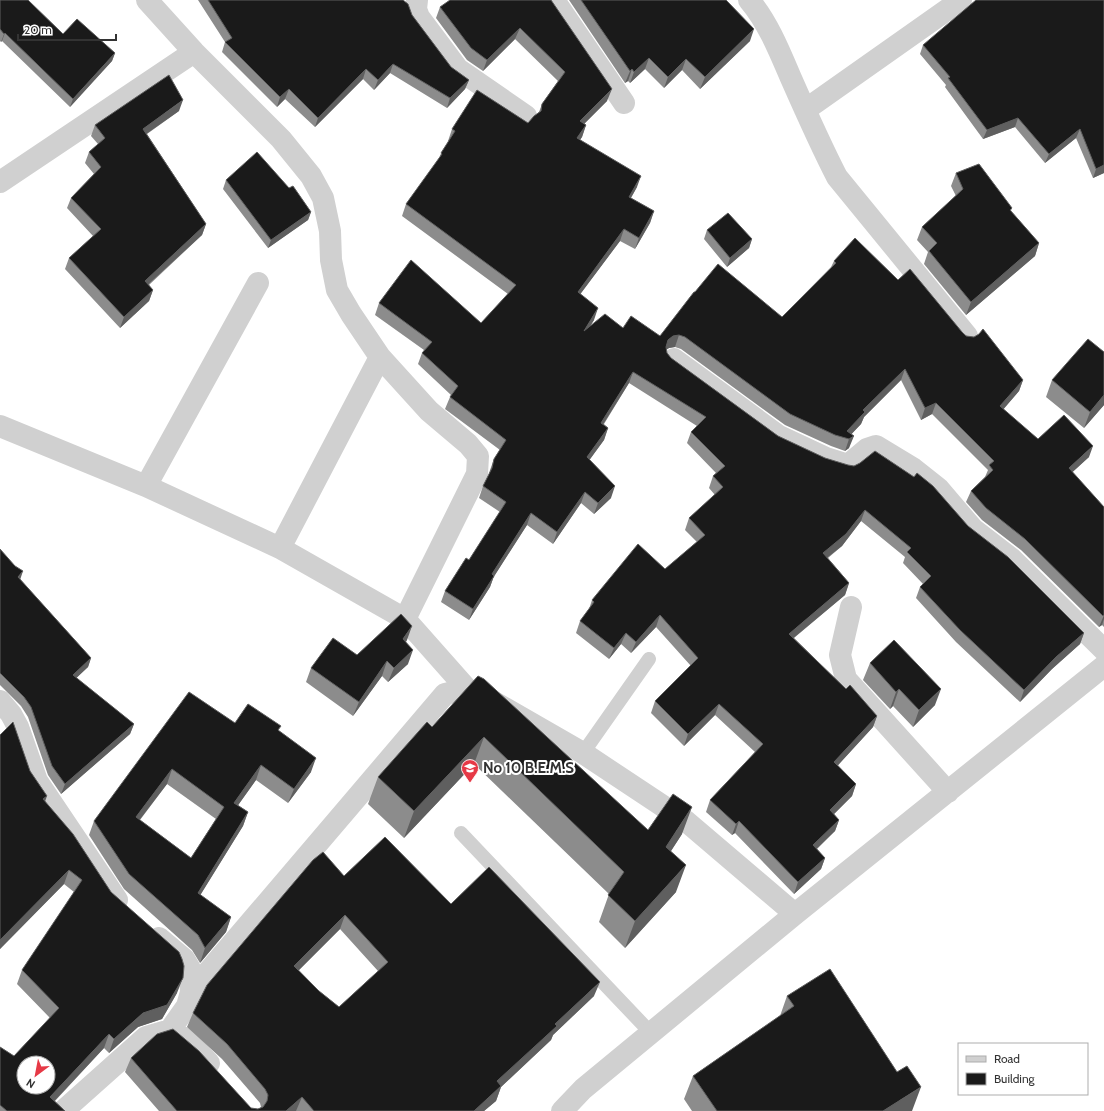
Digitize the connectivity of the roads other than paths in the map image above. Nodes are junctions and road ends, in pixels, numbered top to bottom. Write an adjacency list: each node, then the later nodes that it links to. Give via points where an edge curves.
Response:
1 (147, 0): 6 (street)
2 (418, 0): 9 (street, via 416,10 419,17 458,68)
3 (554, 0): 7 (street)
4 (749, 0): 8 (street, via 766,25)
5 (961, 0): 8 (street)
6 (194, 52): 10 (street); 13 (street, via 281,139 311,176 323,198 337,290)
7 (624, 103)
8 (805, 110): 12 (street, via 843,186)
9 (526, 116)
10 (0, 182)
11 (258, 283): 16 (street)
12 (967, 336)
13 (380, 357): 17 (street); 19 (street, via 429,411 468,444 478,456 477,474)
14 (674, 359): 20 (street, via 779,436 826,458 848,465 868,449 876,446 914,469 938,488 973,529 1012,559)
15 (0, 426): 16 (street)
16 (146, 486): 17 (street)
17 (280, 548): 19 (street)
18 (851, 607): 26 (street, via 840,655 846,679)
19 (405, 619): 23 (street)
20 (1104, 650)
21 (649, 659): 25 (lane)
22 (1104, 666): 26 (street)
23 (467, 689): 25 (street); 29 (street, via 445,694)
24 (0, 701): 29 (street, via 18,727 41,788 114,897 184,959 190,969)
25 (583, 753): 28 (street, via 687,822)
26 (948, 792): 28 (street)
27 (461, 833): 31 (lane)
28 (795, 914): 31 (street)
29 (191, 992): 30 (street, via 187,1006)
30 (170, 1030): 32 (street, via 187,1040); 33 (street, via 146,1037)
31 (651, 1033): 34 (street, via 583,1089)
32 (221, 1077)
33 (63, 1111)
34 (562, 1111)

